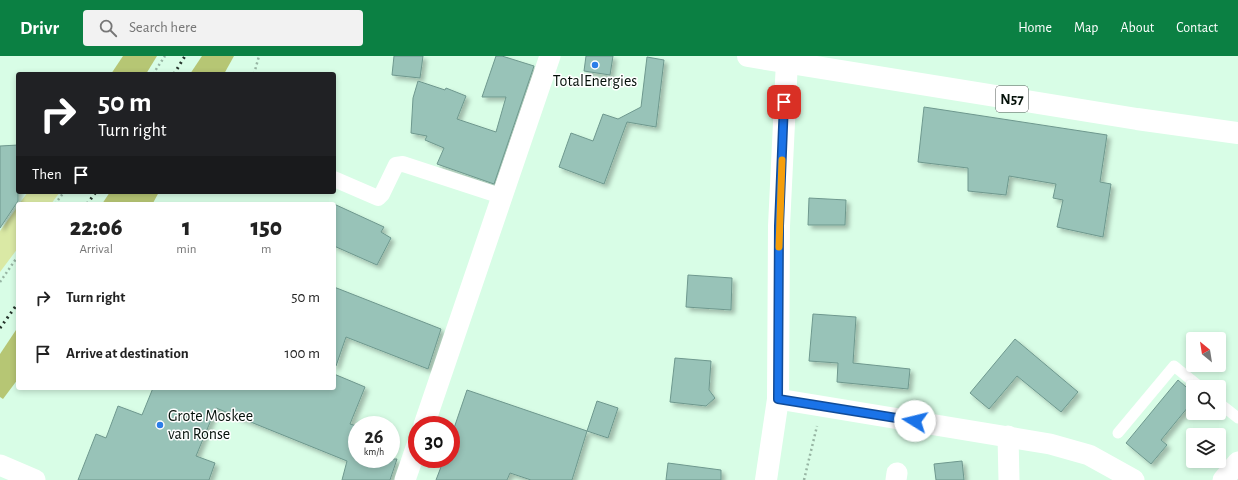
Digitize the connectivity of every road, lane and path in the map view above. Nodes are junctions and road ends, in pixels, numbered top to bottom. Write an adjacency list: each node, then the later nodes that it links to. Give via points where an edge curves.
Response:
1 (165, 56): 6 (path)
2 (259, 56): 7 (path)
3 (550, 56): 10 (street)
4 (748, 56): 5 (main road, N57)
5 (787, 61): 8 (main road, N57, via 1137,119); 14 (main road, via 779,226)
6 (154, 72)
7 (255, 72)
8 (1238, 133)
9 (336, 180): 10 (street, via 378,198 396,165 403,164)
10 (504, 196): 17 (street)
11 (16, 259): 12 (path)
12 (0, 282)
13 (1191, 380): 19 (lane, via 1174,366)
14 (778, 399): 15 (street); 26 (main road)
15 (821, 406): 20 (street); 27 (path)
16 (1226, 409): 18 (lane)
17 (427, 416)
18 (1238, 418)
19 (1118, 433)
20 (1008, 436): 28 (street); 29 (street, via 1089,455)
21 (1238, 462): 30 (street)
22 (409, 468): 25 (street)
23 (3, 471): 24 (street)
24 (35, 480)
25 (405, 480)
26 (766, 480)
27 (804, 480)
28 (1009, 480)
29 (1134, 480)
30 (1223, 480)

